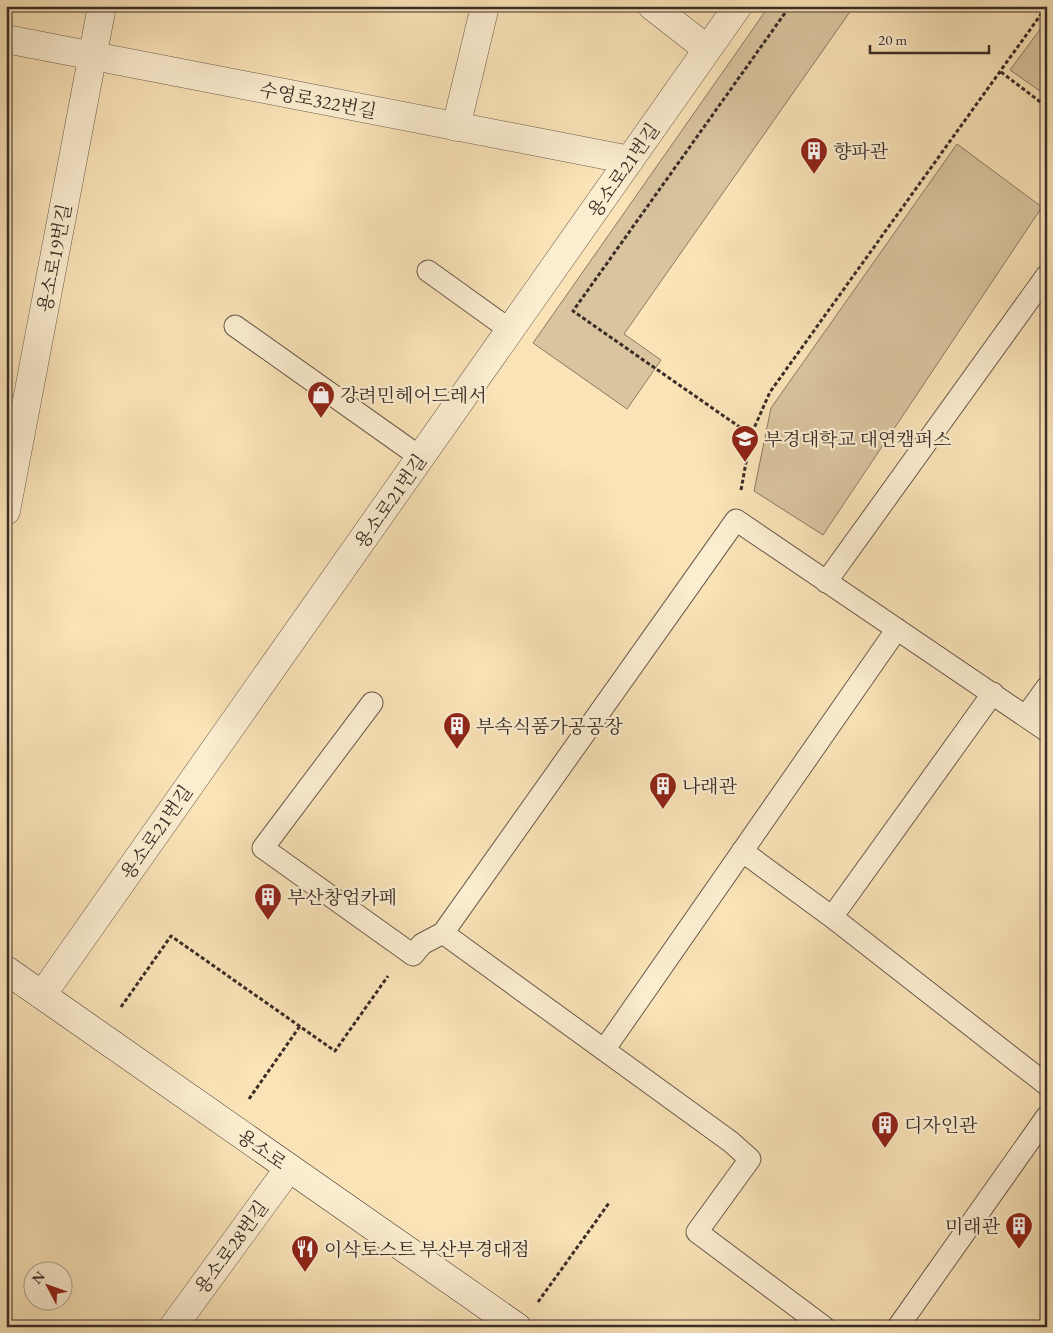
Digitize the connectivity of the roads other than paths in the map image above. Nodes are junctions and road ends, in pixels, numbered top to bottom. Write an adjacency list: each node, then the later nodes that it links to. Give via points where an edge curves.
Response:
1 (102, 6): 7 (street, 용소로19번길)
2 (485, 6): 8 (street)
3 (652, 6): 6 (street)
4 (738, 6): 6 (street, 용소로21번길)
5 (6, 39): 7 (street, 수영로322번길)
6 (707, 49): 9 (street, 용소로21번길)
7 (92, 56): 8 (street, 수영로322번길); 15 (street, 용소로19번길)
8 (456, 126): 9 (street, 수영로322번길)
9 (630, 160): 13 (street, 용소로21번길)
10 (428, 271): 13 (lane)
11 (1047, 275): 16 (lane)
12 (235, 326): 14 (lane)
13 (510, 330): 14 (street, 용소로21번길)
14 (420, 457): 27 (street, 용소로21번길)
15 (6, 511)
16 (826, 582): 17 (lane); 25 (lane, via 736,520)
17 (897, 629): 19 (lane); 23 (lane)
18 (1047, 687): 21 (lane)
19 (993, 694): 21 (lane); 24 (lane)
20 (372, 703): 25 (lane, via 263,848 413,955 422,944)
21 (1026, 716): 22 (lane)
22 (1047, 731)
23 (742, 851): 24 (lane); 28 (lane)
24 (832, 917): 29 (lane)
25 (443, 932): 28 (lane)
26 (6, 970): 27 (street, 용소로)
27 (42, 995): 31 (street, 용소로)
28 (604, 1050): 34 (lane, via 750,1159 697,1232)
29 (1047, 1085)
30 (1047, 1116): 35 (lane)
31 (289, 1168): 32 (street, 용소로28번길); 33 (street, 용소로)
32 (172, 1327)
33 (517, 1327)
34 (824, 1327)
35 (898, 1327)

